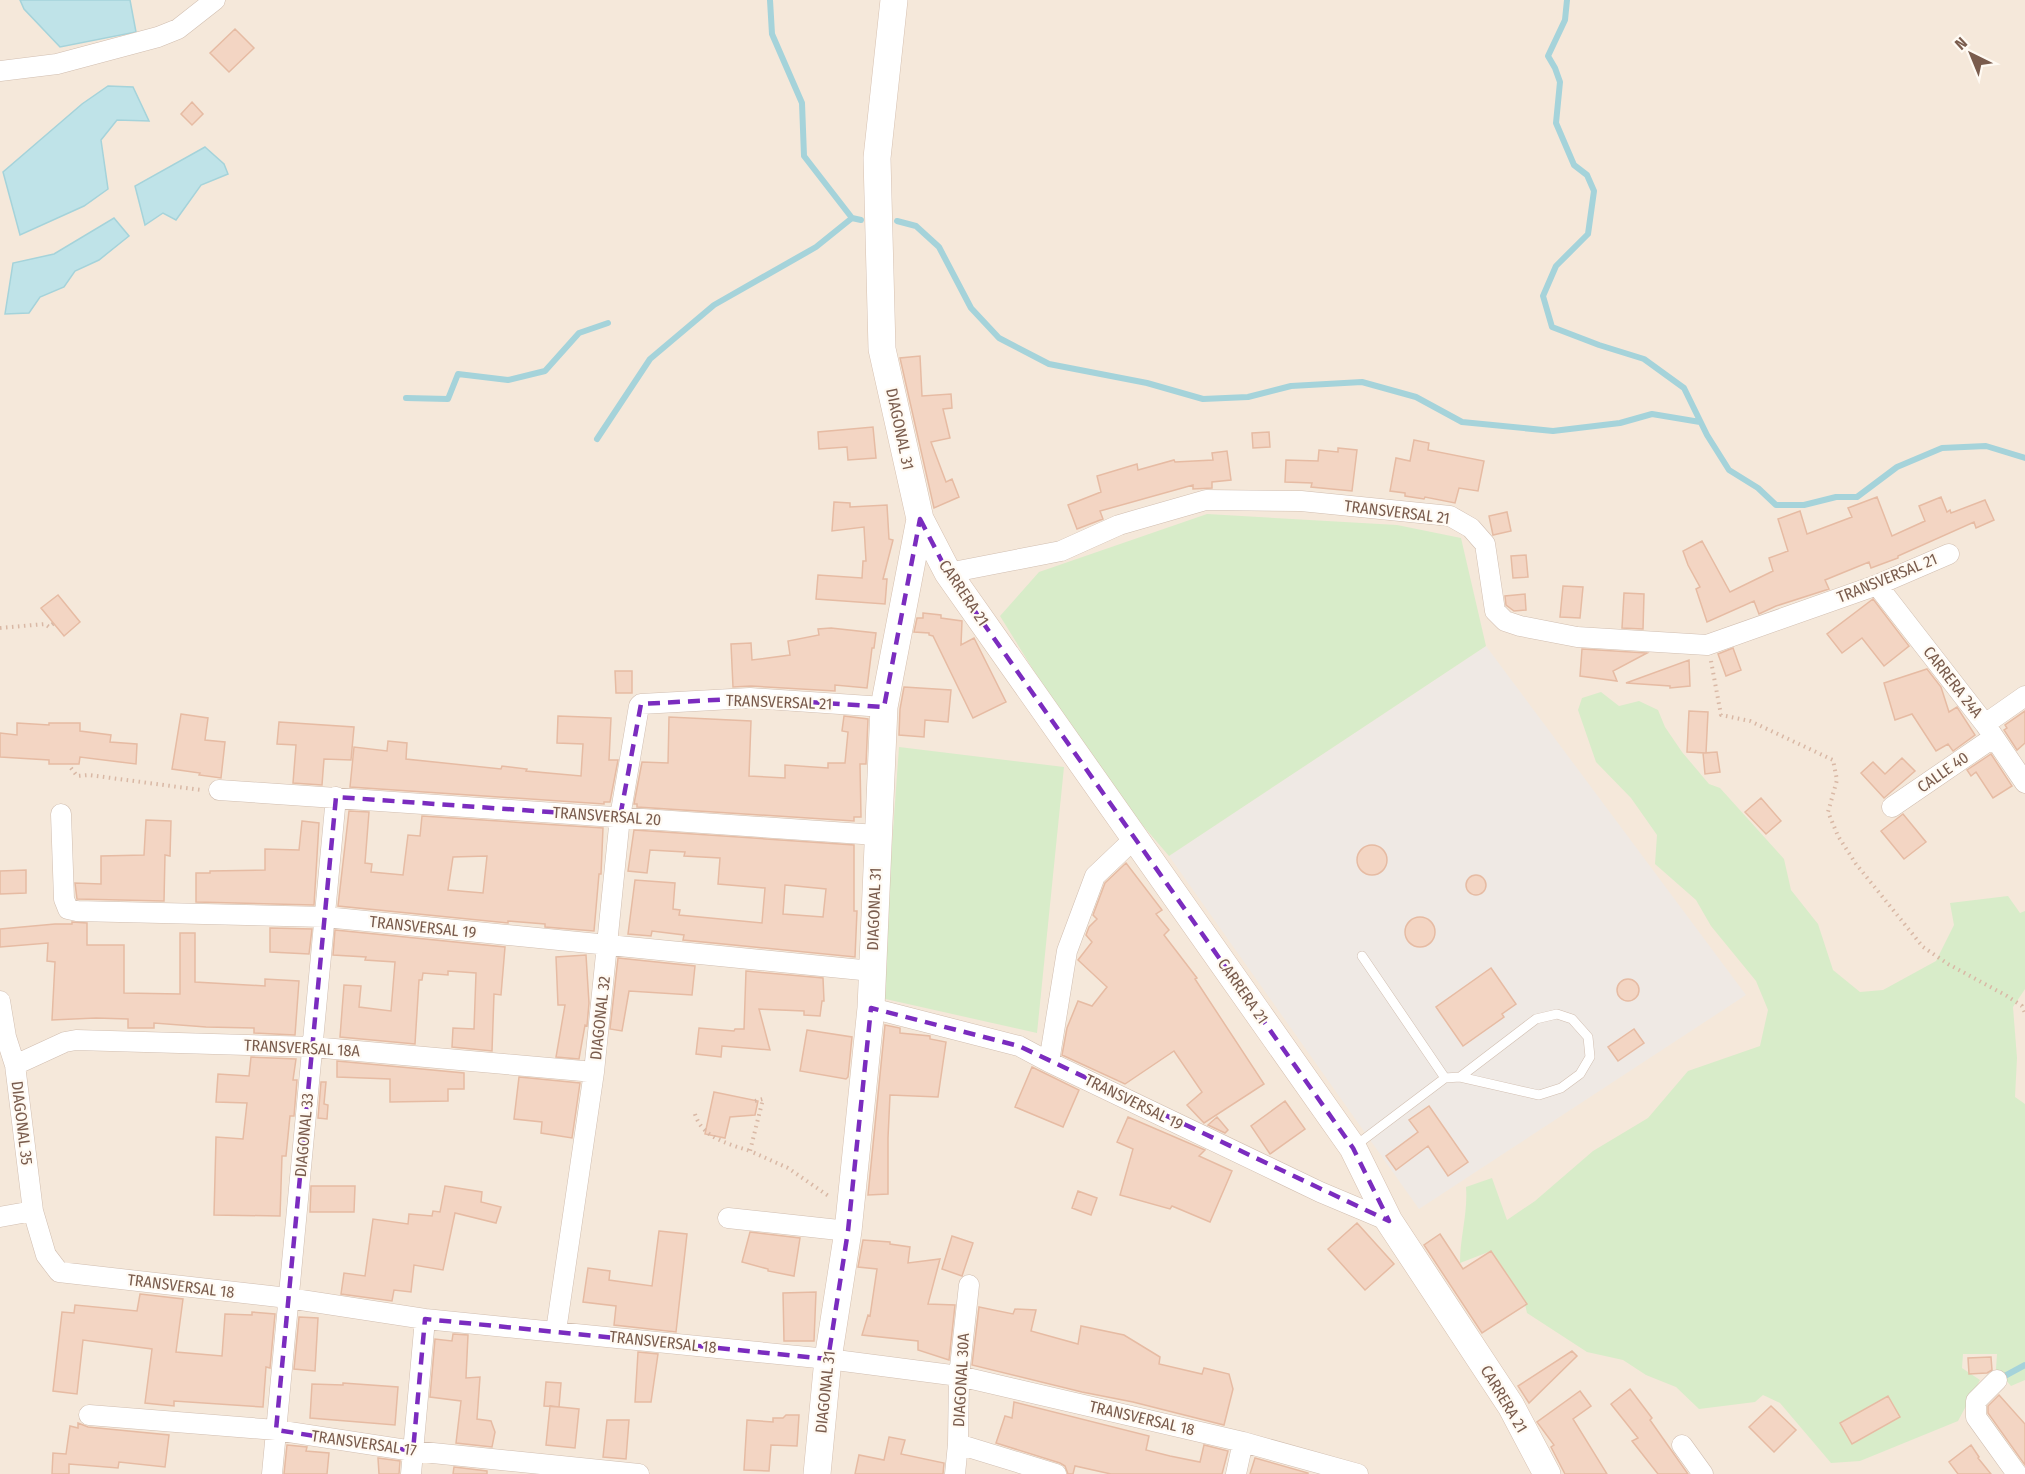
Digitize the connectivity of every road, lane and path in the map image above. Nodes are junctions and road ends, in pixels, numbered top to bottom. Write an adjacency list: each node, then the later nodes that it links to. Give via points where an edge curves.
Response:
1 (215, 0): 3 (street, via 178,29 158,37 57,64)
2 (894, 0): 4 (street, DIAGONAL 31, via 877,158 882,349)
3 (0, 71)
4 (920, 519): 6 (street, CARRERA 21); 13 (street, DIAGONAL 31)
5 (1949, 554): 7 (street, TRANSVERSAL 21)
6 (948, 573): 10 (street, TRANSVERSAL 21, via 1061,551 1119,525 1206,500 1312,502 1450,516 1471,528 1485,544 1495,611 1505,621 1577,637); 23 (street, CARRERA 21)
7 (1877, 585): 10 (street, TRANSVERSAL 21); 14 (street, CARRERA 24A)
8 (54, 623): 9 (path, via 49,627 45,624)
9 (0, 628)
10 (1707, 645): 30 (path, via 1721,715 1750,721 1833,760 1837,780 1828,812 1856,864 1923,947 2007,996 2022,1006)
11 (2025, 696): 14 (street, CALLE 40)
12 (639, 706): 13 (street, TRANSVERSAL 21, via 750,698); 21 (street, DIAGONAL 32)
13 (884, 707): 22 (street, DIAGONAL 31)
14 (1989, 729): 16 (street, CARRERA 24A); 19 (street, CALLE 40, via 1987,742)
15 (72, 768): 17 (path, via 77,776)
16 (2025, 783)
17 (219, 790): 18 (street, TRANSVERSAL 20)
18 (336, 797): 21 (street, TRANSVERSAL 20); 24 (street, DIAGONAL 33)
19 (1892, 807)
20 (61, 814): 24 (street, TRANSVERSAL 19, via 64,899 68,909)
21 (621, 817): 22 (street, TRANSVERSAL 20); 25 (street, DIAGONAL 32)
22 (877, 835): 27 (street, DIAGONAL 31)
23 (1135, 838): 33 (street, via 1095,876 1067,951); 40 (street, CARRERA 21)
24 (325, 917): 25 (street, TRANSVERSAL 19); 32 (street, DIAGONAL 33)
25 (608, 946): 27 (street, TRANSVERSAL 19); 35 (street, DIAGONAL 32)
26 (1362, 956): 37 (lane)
27 (872, 971): 29 (street, DIAGONAL 31)
28 (0, 1001): 31 (street, DIAGONAL 35)
29 (871, 1008): 33 (street, TRANSVERSAL 19, via 1019,1046); 45 (street, DIAGONAL 31)
30 (2025, 1013)
31 (3, 1038): 34 (street, DIAGONAL 35)
32 (312, 1047): 34 (street, TRANSVERSAL 18A, via 76,1040); 35 (street, TRANSVERSAL 18A); 48 (street, DIAGONAL 33)
33 (1049, 1062): 46 (street, TRANSVERSAL 19)
34 (15, 1065): 42 (street, DIAGONAL 35)
35 (594, 1072): 50 (street, DIAGONAL 32)
36 (1460, 1077): 36 (lane, via 1539,1095 1561,1088 1580,1074 1590,1057 1588,1036 1565,1016 1536,1018); 37 (lane)
37 (1445, 1078): 40 (lane)
38 (755, 1101): 41 (path, via 763,1099)
39 (695, 1114): 41 (path, via 698,1124 718,1140)
40 (1353, 1148): 46 (street, CARRERA 21)
41 (750, 1151): 45 (path, via 788,1168)
42 (33, 1211): 43 (street); 48 (street, TRANSVERSAL 18, via 46,1255 59,1272)
43 (0, 1217)
44 (728, 1218): 45 (street)
45 (849, 1221): 51 (street, DIAGONAL 31)
46 (1389, 1221): 68 (street, CARRERA 21, via 1510,1406)
47 (969, 1285): 52 (street, DIAGONAL 30A)
48 (288, 1298): 49 (street, TRANSVERSAL 18); 55 (street, DIAGONAL 33)
49 (425, 1319): 50 (street, TRANSVERSAL 18); 59 (street)
50 (556, 1331): 51 (street, TRANSVERSAL 18)
51 (828, 1359): 52 (street, TRANSVERSAL 18); 63 (street, DIAGONAL 31)
52 (958, 1376): 56 (street, TRANSVERSAL 18); 57 (street, DIAGONAL 30A)
53 (1997, 1380): 70 (street, via 1976,1401 1976,1417)
54 (89, 1415): 55 (street, TRANSVERSAL 17)
55 (276, 1430): 59 (street, TRANSVERSAL 17); 60 (street, DIAGONAL 33)
56 (1244, 1442): 66 (street); 67 (street, TRANSVERSAL 18)
57 (958, 1444): 64 (street, DIAGONAL 30A); 65 (street)
58 (1682, 1445): 69 (street)
59 (413, 1451): 61 (street); 62 (street, TRANSVERSAL 17)
60 (272, 1474)
61 (411, 1474)
62 (639, 1474)
63 (817, 1474)
64 (955, 1474)
65 (1056, 1474)
66 (1236, 1474)
67 (1358, 1474)
68 (1546, 1474)
69 (1703, 1474)
70 (2017, 1474)

